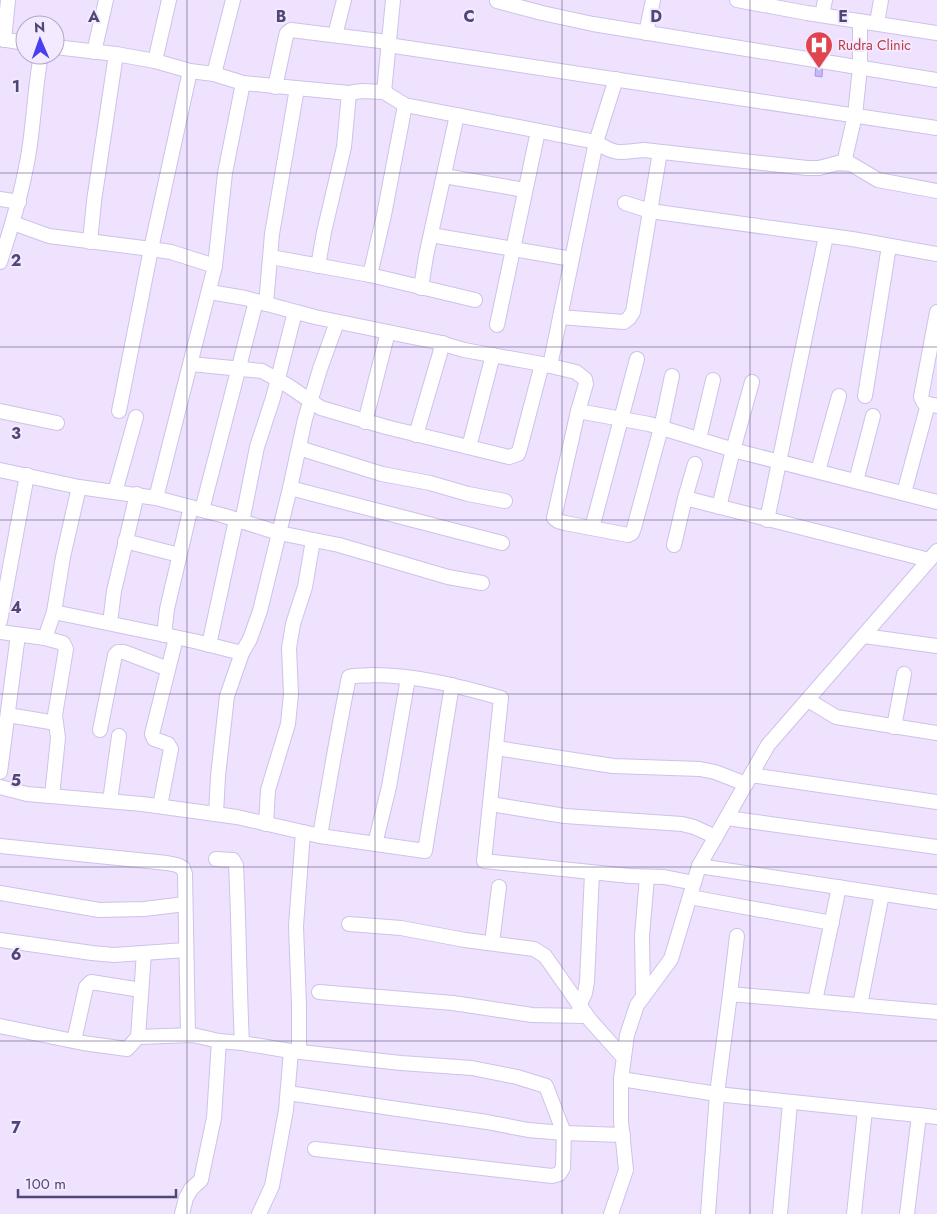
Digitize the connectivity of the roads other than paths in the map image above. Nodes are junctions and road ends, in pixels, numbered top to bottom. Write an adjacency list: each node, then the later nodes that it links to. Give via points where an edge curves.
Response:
1 (8, 0): 20 (street)
2 (106, 0): 24 (street)
3 (169, 0): 26 (street)
4 (233, 0): 30 (street)
5 (344, 0): 19 (street)
6 (393, 0): 22 (street)
7 (492, 0): 8 (street)
8 (498, 0): 17 (street, via 542,13)
9 (653, 0): 17 (street)
10 (736, 0): 13 (street)
11 (825, 0): 14 (street)
12 (881, 0): 16 (street)
13 (774, 3): 14 (street)
14 (822, 15): 15 (street)
15 (860, 21): 16 (street); 28 (street)
16 (877, 23): 18 (street)
17 (646, 33): 28 (street)
18 (937, 33)
19 (336, 34): 22 (street); 34 (street, via 287,32)
20 (2, 39): 21 (street)
21 (15, 41)
22 (388, 44): 31 (street); 36 (street)
23 (65, 48): 24 (street)
24 (94, 52): 25 (street)
25 (116, 54): 26 (street); 56 (street)
26 (155, 61): 29 (street)
27 (39, 65): 50 (street, via 30,149)
28 (860, 68): 32 (street); 40 (street)
29 (190, 71): 30 (street); 58 (street)
30 (214, 74): 33 (street)
31 (616, 79): 40 (street); 43 (street)
32 (937, 80)
33 (244, 83): 34 (street); 64 (street, via 224,173)
34 (274, 87): 35 (street)
35 (297, 88): 37 (street); 61 (street, via 272,234)
36 (384, 92): 37 (street); 38 (street)
37 (349, 93): 65 (street, via 344,148)
38 (406, 105): 39 (street); 66 (street)
39 (457, 115): 42 (street); 46 (street)
40 (855, 115): 41 (street); 45 (street)
41 (937, 128)
42 (538, 131): 43 (street); 47 (street)
43 (596, 142): 44 (street, via 610,151); 62 (street)
44 (660, 152): 45 (street, via 807,168); 52 (street)
45 (844, 163): 48 (street, via 858,167 878,180)
46 (444, 176): 47 (street); 54 (street)
47 (525, 190): 59 (street)
48 (937, 191)
49 (0, 199): 50 (street)
50 (19, 202): 53 (street)
51 (625, 204): 52 (street)
52 (650, 211): 55 (street); 73 (street, via 633,312 629,318 618,322)
53 (13, 223): 56 (street, via 49,236); 63 (street)
54 (431, 235): 59 (street); 67 (street)
55 (826, 236): 57 (street); 105 (street)
56 (90, 242): 58 (street)
57 (889, 246): 60 (street); 88 (street)
58 (151, 249): 64 (street); 91 (street)
59 (512, 249): 62 (street); 75 (street)
60 (937, 254)
61 (271, 257): 65 (street); 70 (street)
62 (572, 259): 73 (street)
63 (0, 262)
64 (215, 266): 68 (street)
65 (318, 266): 66 (street)
66 (370, 275): 67 (street)
67 (421, 288): 69 (street)
68 (210, 292): 70 (street); 80 (street)
69 (475, 300)
70 (261, 303): 71 (street); 82 (street)
71 (295, 312): 74 (street); 84 (street)
72 (937, 312): 90 (street, via 921,397 924,403)
73 (560, 316): 81 (street)
74 (338, 322): 76 (street); 89 (street)
75 (497, 325)
76 (388, 332): 77 (street); 97 (street)
77 (443, 344): 78 (street); 100 (street)
78 (493, 355): 81 (street); 103 (street)
79 (637, 359): 96 (street)
80 (190, 364): 82 (street); 116 (street)
81 (546, 365): 92 (street, via 576,372 586,379); 103 (street, via 518,454 509,457)
82 (240, 368): 84 (street, via 262,371); 121 (street)
83 (672, 376): 99 (street)
84 (277, 380): 89 (street); 123 (street)
85 (713, 380): 101 (street)
86 (752, 382): 104 (street)
87 (839, 396): 108 (street)
88 (865, 396)
89 (310, 401): 97 (street, via 321,408); 102 (street)
90 (933, 405): 114 (street)
91 (119, 411)
92 (578, 411): 96 (street); 124 (street, via 554,518)
93 (0, 412): 98 (street)
94 (873, 416): 110 (street)
95 (136, 417): 113 (street)
96 (620, 420): 99 (street); 124 (street)
97 (365, 422): 100 (street)
98 (57, 423)
99 (661, 428): 101 (street); 124 (street, via 632,533)
100 (416, 435): 103 (street)
101 (699, 439): 104 (street)
102 (299, 448): 112 (street); 118 (street, via 382,474)
103 (469, 448)
104 (733, 450): 105 (street); 120 (street)
105 (779, 462): 108 (street); 122 (street)
106 (695, 464): 117 (street)
107 (0, 470): 109 (street)
108 (818, 471): 110 (street)
109 (26, 476): 111 (street); 134 (street)
110 (856, 481): 114 (street)
111 (79, 487): 113 (street); 133 (street)
112 (290, 488): 125 (street); 128 (street)
113 (115, 492): 115 (street)
114 (904, 493): 119 (street)
115 (137, 494): 116 (street); 127 (street)
116 (156, 498): 121 (street)
117 (685, 498): 120 (street); 129 (street)
118 (505, 501)
119 (937, 502)
120 (718, 507): 122 (street)
121 (196, 508): 123 (street); 130 (street)
122 (767, 520): 131 (street)
123 (239, 521): 125 (street); 141 (street)
124 (592, 528)
125 (279, 534): 126 (street); 143 (street, via 257,618)
126 (313, 540): 132 (street, via 448,577); 166 (street, via 289,648 291,694 288,724 268,790)
127 (125, 542): 130 (street); 135 (street)
128 (502, 543)
129 (674, 545)
130 (179, 555): 138 (street, via 166,609)
131 (933, 556): 139 (street)
132 (482, 582)
133 (54, 612): 135 (street); 140 (street)
134 (0, 621)
135 (110, 623): 138 (street)
136 (0, 632): 137 (street)
137 (18, 634): 140 (street); 149 (street)
138 (170, 636): 141 (street); 144 (street)
139 (864, 636): 142 (street); 148 (street)
140 (45, 638): 150 (street, via 63,643 66,649)
141 (209, 645): 143 (street)
142 (937, 646)
143 (242, 653): 164 (street, via 227,696)
144 (168, 668): 152 (street, via 124,652 115,654); 163 (street, via 152,734 154,739 171,748)
145 (904, 674): 151 (street)
146 (408, 678): 147 (street); 168 (street, via 383,675 349,677); 170 (street, via 389,787)
147 (452, 685): 155 (street, via 500,698); 170 (street, via 425,851)
148 (808, 700): 151 (street, via 836,717); 157 (street, via 768,746)
149 (8, 715): 150 (street); 156 (street)
150 (56, 723): 159 (street, via 58,738)
151 (894, 727): 153 (street)
152 (100, 730)
153 (937, 733)
154 (119, 736): 160 (street)
155 (496, 748): 157 (street, via 613,766 700,769); 162 (street)
156 (0, 772)
157 (749, 779): 161 (street); 165 (street)
158 (0, 786): 159 (street, via 27,794)
159 (52, 796): 160 (street)
160 (110, 801): 163 (street)
161 (937, 802)
162 (490, 804): 169 (street, via 565,816 682,824); 175 (street, via 484,861)
163 (160, 806): 164 (street)
164 (216, 814): 166 (street)
165 (727, 818): 169 (street); 172 (street)
166 (266, 824): 167 (street)
167 (303, 832): 168 (street); 206 (street, via 296,926 299,1006)
168 (320, 836): 170 (street)
169 (716, 837): 174 (street)
170 (375, 844)
171 (0, 846): 184 (street, via 178,865 185,874)
172 (937, 847)
173 (216, 859): 205 (street, via 232,860 236,865)
174 (700, 866): 177 (street); 179 (street)
175 (592, 873): 176 (street); 198 (street)
176 (647, 877): 177 (street); 195 (street, via 642,936)
177 (694, 883): 182 (street)
178 (499, 887): 189 (street)
179 (840, 888): 181 (street); 185 (street)
180 (0, 893): 184 (street, via 99,910)
181 (882, 894): 183 (street); 197 (street)
182 (690, 897): 185 (street); 195 (street, via 671,959)
183 (937, 902)
184 (185, 904): 190 (street)
185 (832, 923): 196 (street)
186 (349, 924): 189 (street, via 401,928)
187 (737, 936): 194 (street)
188 (0, 940): 191 (street, via 114,955)
189 (492, 943): 198 (street, via 540,952)
190 (186, 950): 191 (street); 201 (street)
191 (144, 953): 192 (street)
192 (141, 990): 202 (street); 203 (street, via 91,982 86,986)
193 (319, 992): 198 (street, via 452,1003 532,1015)
194 (730, 994): 196 (street); 210 (street)
195 (642, 997): 207 (street, via 627,1035)
196 (815, 1001): 197 (street)
197 (860, 1005): 199 (street)
198 (583, 1011): 207 (street)
199 (937, 1012)
200 (0, 1026): 203 (street)
201 (188, 1035): 202 (street); 204 (street)
202 (138, 1037): 203 (street, via 127,1049)
203 (74, 1041)
204 (219, 1041): 205 (street); 218 (street, via 214,1118 204,1170 201,1180 186,1198)
205 (242, 1042): 206 (street)
206 (295, 1051): 209 (street); 215 (street, via 472,1068 517,1077 546,1086)
207 (624, 1058): 208 (street)
208 (620, 1079): 210 (street); 216 (street)
209 (288, 1094): 215 (street); 219 (street, via 272,1186)
210 (717, 1094): 211 (street); 221 (street)
211 (790, 1103): 212 (street); 222 (street)
212 (865, 1110): 213 (street); 223 (street)
213 (919, 1115): 214 (street); 224 (street)
214 (937, 1116)
215 (564, 1133): 216 (street); 217 (street, via 563,1168 552,1176)
216 (623, 1135): 220 (street, via 626,1170)
217 (315, 1149)
218 (182, 1214)
219 (259, 1214)
220 (611, 1214)
221 (708, 1214)
222 (780, 1214)
223 (854, 1214)
224 (908, 1214)

